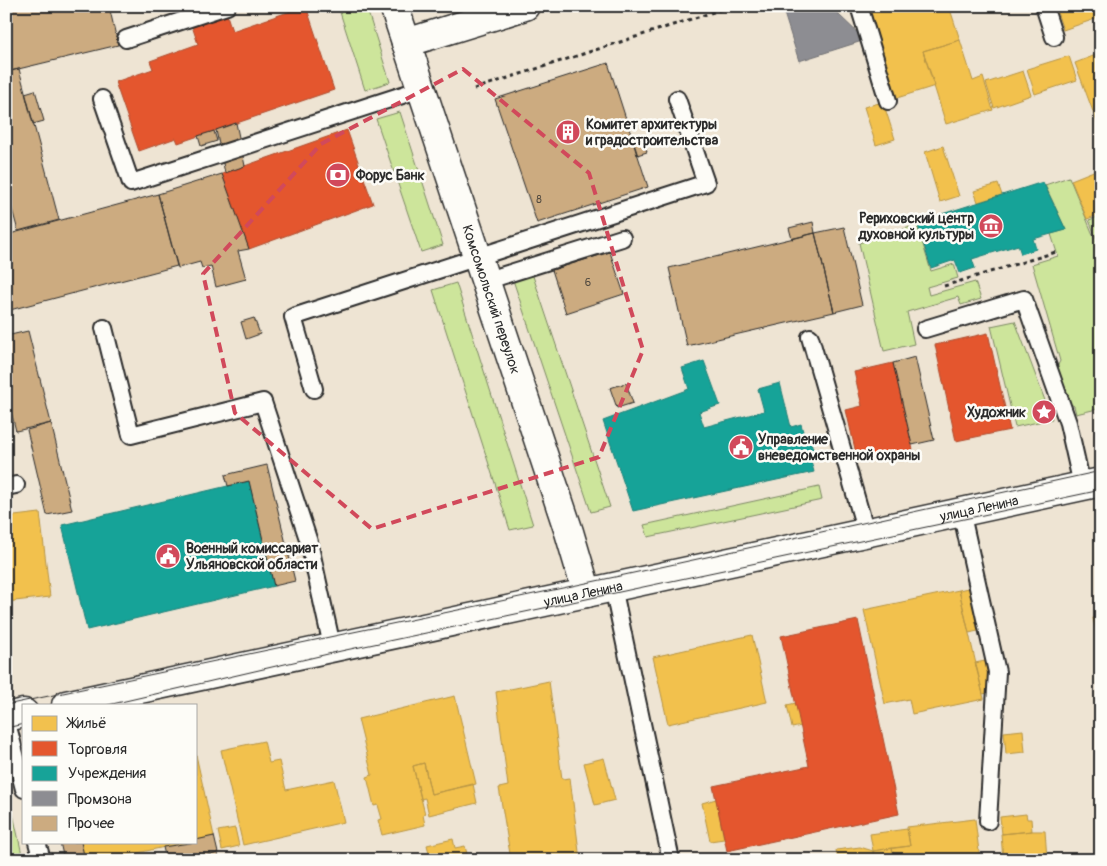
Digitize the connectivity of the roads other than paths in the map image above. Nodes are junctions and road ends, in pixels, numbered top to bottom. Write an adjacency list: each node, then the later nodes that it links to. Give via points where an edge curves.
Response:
1 (227, 6): 7 (lane)
2 (394, 6): 8 (street, Комсомольский переулок)
3 (525, 6): 8 (street)
4 (859, 6): 12 (lane)
5 (1044, 6): 6 (lane)
6 (1054, 37)
7 (126, 39)
8 (406, 43): 9 (street, Комсомольский переулок)
9 (421, 90): 10 (lane, via 130,183); 14 (street, Комсомольский переулок)
10 (102, 99)
11 (677, 100): 14 (lane, via 706,183)
12 (888, 101)
13 (622, 238): 14 (lane)
14 (481, 269): 18 (lane, via 293,317); 22 (street, Комсомольский переулок)
15 (104, 328): 23 (lane, via 131,435 263,402 309,542)
16 (925, 329): 19 (lane, via 1024,299)
17 (810, 336): 21 (lane)
18 (314, 389)
19 (1091, 484): 20 (street, улица Ленина)
20 (961, 511): 21 (street, улица Ленина); 28 (lane, via 997,672)
21 (866, 532): 22 (street, улица Ленина)
22 (600, 590): 23 (street, улица Ленина); 31 (lane)
23 (332, 646): 24 (street, улица Ленина)
24 (71, 704)
25 (22, 714): 26 (street)
26 (6, 718): 27 (lane)
27 (22, 781)
28 (988, 821)
29 (38, 844): 30 (lane)
30 (42, 860)
31 (671, 860)

